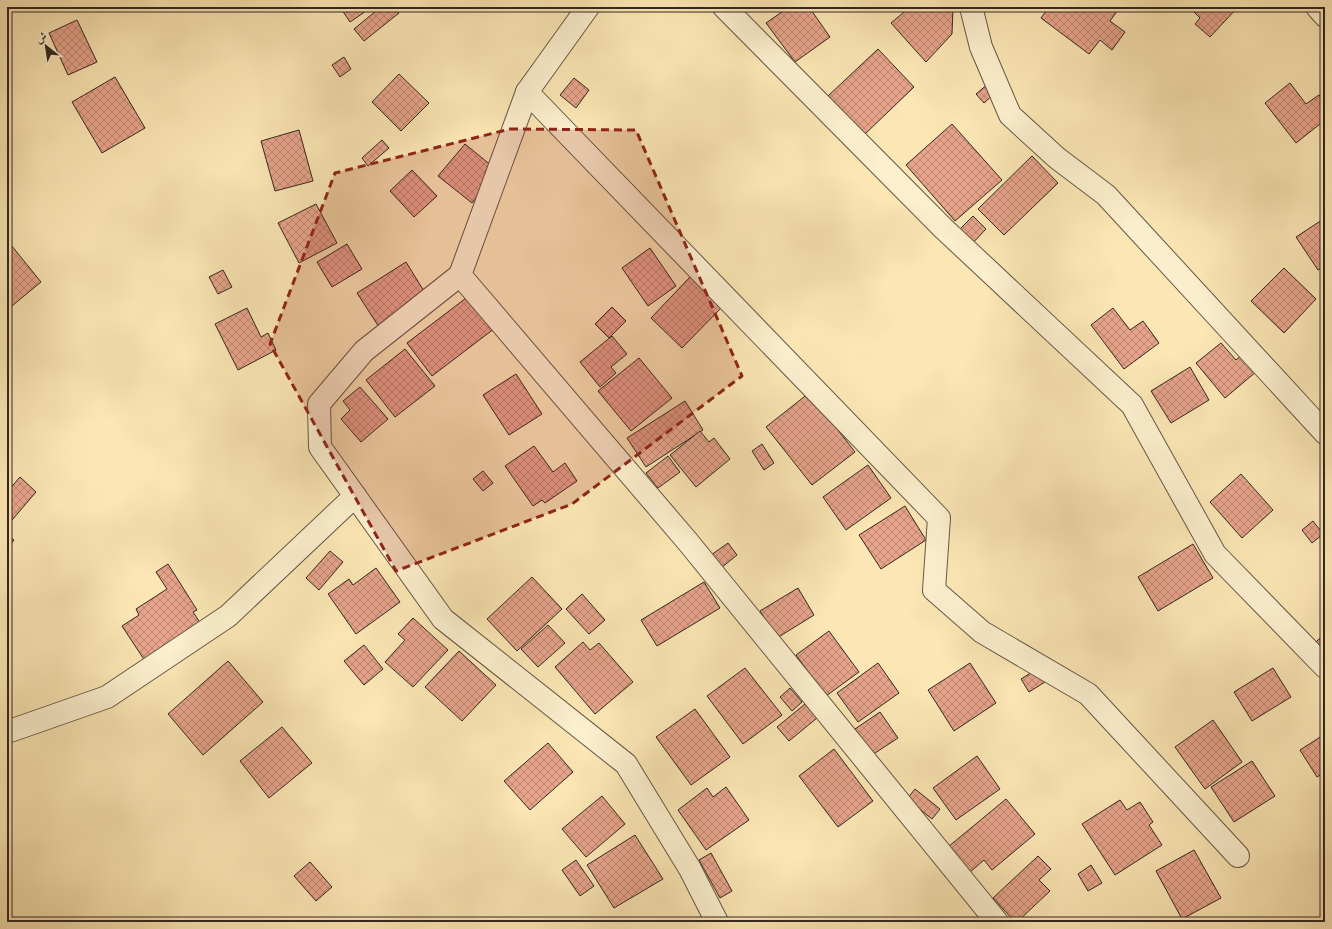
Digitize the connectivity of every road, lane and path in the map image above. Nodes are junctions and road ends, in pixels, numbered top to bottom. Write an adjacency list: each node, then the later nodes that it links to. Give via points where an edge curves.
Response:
1 (588, 7): 6 (street)
2 (724, 7): 10 (street, via 943,228 1132,405 1215,554)
3 (971, 7): 8 (street, via 981,47 1010,115 1057,158 1106,195)
4 (1317, 7): 5 (street)
5 (1325, 16)
6 (527, 92): 7 (street); 12 (street, via 940,518 934,590 982,632 1088,694)
7 (460, 275): 9 (street, via 364,351 319,404 320,446); 14 (street, via 688,542)
8 (1325, 433)
9 (355, 496): 11 (street, via 228,616 107,697); 13 (street, via 443,619 626,764 690,870)
10 (1325, 667)
11 (7, 732)
12 (1238, 856)
13 (717, 922)
14 (997, 922)

